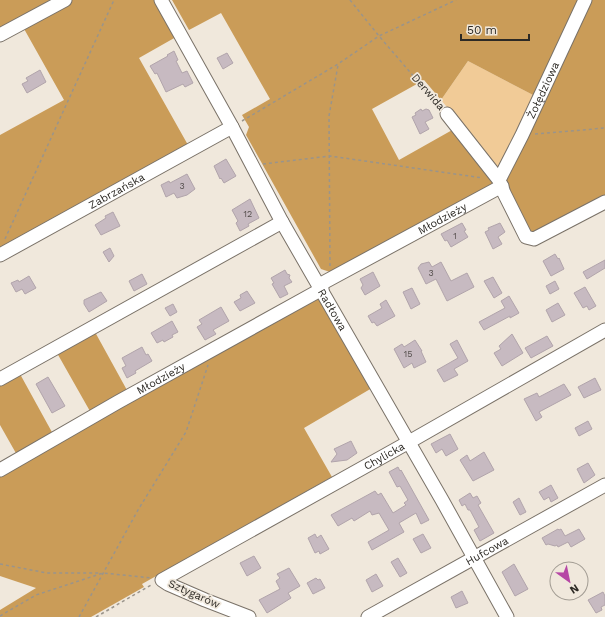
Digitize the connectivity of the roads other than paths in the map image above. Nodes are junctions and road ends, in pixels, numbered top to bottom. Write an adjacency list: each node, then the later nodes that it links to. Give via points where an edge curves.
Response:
1 (65, 0): 4 (street)
2 (160, 0): 6 (street, Radłowa)
3 (585, 0): 7 (street, Żołędziowa)
4 (0, 35)
5 (447, 114): 7 (street, Derwida)
6 (232, 127): 9 (street, Radłowa); 10 (street, Zabrzańska)
7 (500, 183): 8 (street, Derwida, via 524,234 534,239); 11 (street, Młodzieży)
8 (605, 202)
9 (282, 222): 11 (street, Radłowa); 13 (street)
10 (2, 249)
11 (321, 287): 14 (street, Radłowa); 15 (street, Młodzieży)
12 (605, 330): 14 (street, Chylicka)
13 (0, 379)
14 (409, 442): 17 (street, Radłowa); 18 (street, Chylicka)
15 (0, 470)
16 (605, 485): 17 (street, Hufcowa)
17 (474, 557): 20 (street, Hufcowa); 21 (street, Radłowa)
18 (162, 580): 19 (street, Sztygarów)
19 (248, 617)
20 (368, 617)
21 (507, 617)

